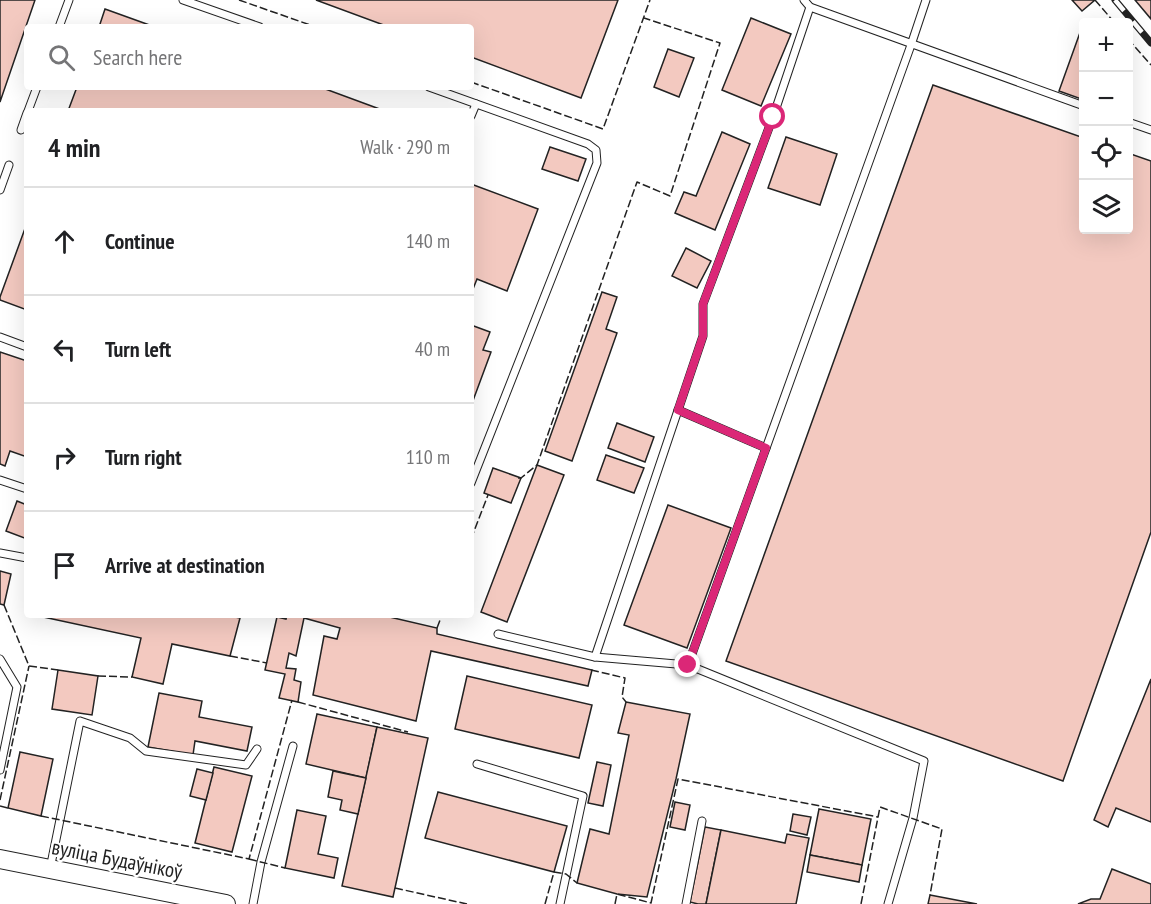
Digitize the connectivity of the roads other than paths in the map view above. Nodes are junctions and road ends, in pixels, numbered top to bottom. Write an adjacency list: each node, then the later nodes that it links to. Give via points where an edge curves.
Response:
1 (69, 0): 6 (lane)
2 (183, 0): 7 (lane)
3 (804, 0): 5 (lane)
4 (926, 0): 8 (lane)
5 (810, 7): 8 (lane); 23 (lane, via 703,304 703,336)
6 (60, 24)
7 (251, 24)
8 (911, 45): 12 (lane); 24 (lane)
9 (36, 90): 13 (lane)
10 (437, 90): 11 (lane)
11 (476, 104): 14 (lane); 25 (lane, via 588,144 596,150 597,163)
12 (1079, 105)
13 (29, 108)
14 (474, 109)
15 (24, 121): 17 (lane)
16 (1133, 124): 18 (lane)
17 (21, 130)
18 (1151, 130)
19 (9, 165): 20 (lane)
20 (0, 190)
21 (0, 337): 22 (lane)
22 (24, 346)
23 (678, 410): 24 (lane); 31 (lane)
24 (766, 448): 33 (lane)
25 (474, 475)
26 (0, 480): 27 (lane)
27 (24, 488)
28 (0, 553): 29 (lane)
29 (24, 557)
30 (498, 634): 31 (lane)
31 (595, 657): 33 (lane)
32 (0, 659): 37 (lane, via 17,687)
33 (688, 665): 46 (lane, via 924,761 913,818)
34 (293, 746): 43 (lane)
35 (257, 749): 40 (lane, via 246,765 146,751 130,738 80,721)
36 (477, 764): 44 (lane, via 583,796)
37 (0, 770)
38 (702, 821): 45 (lane)
39 (0, 859): 40 (main road, вуліца Будаўнікоў)
40 (50, 869): 41 (main road, вуліца Будаўнікоў)
41 (168, 899): 42 (main road, вуліца Будаўнікоў)
42 (226, 904)
43 (253, 904)
44 (560, 904)
45 (686, 904)
46 (888, 904)

